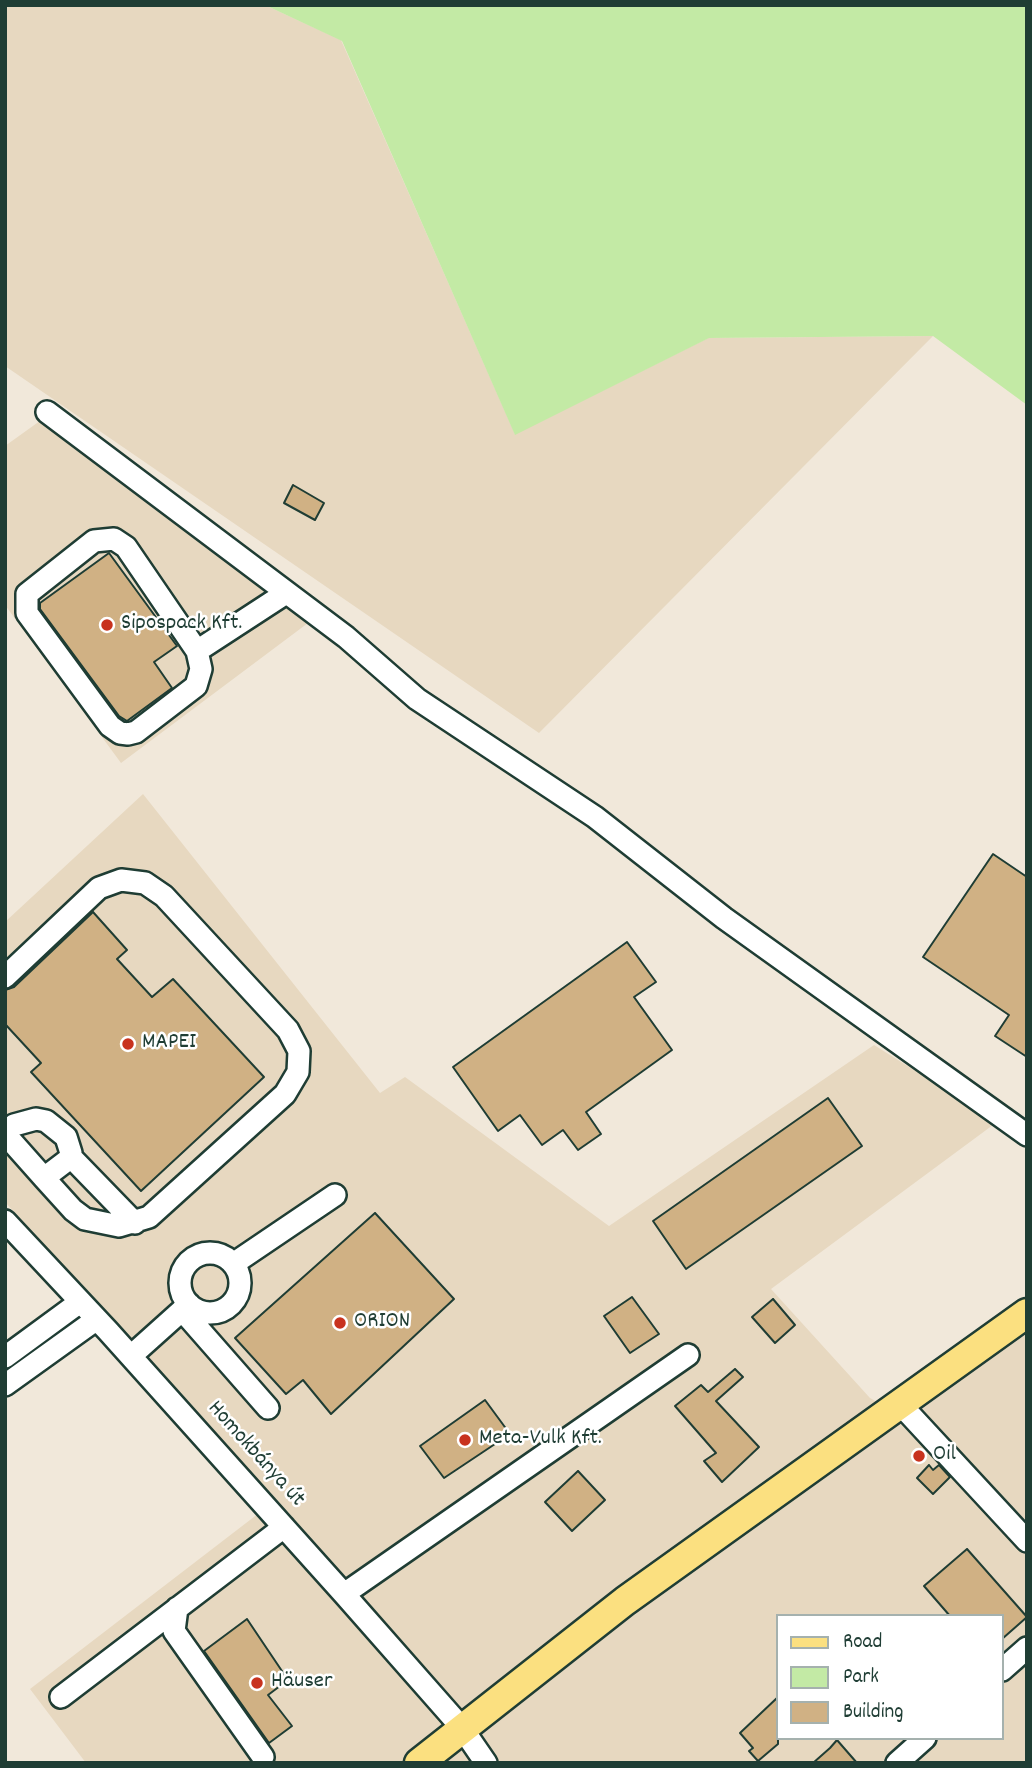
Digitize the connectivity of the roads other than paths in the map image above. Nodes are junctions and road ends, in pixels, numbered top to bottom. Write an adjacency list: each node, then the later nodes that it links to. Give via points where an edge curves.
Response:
1 (47, 412): 2 (street)
2 (286, 593): 3 (street); 5 (street, via 346,637 417,699 595,817 724,918)
3 (197, 651): 3 (street, via 201,669 195,686 136,732 120,733 110,726 27,612 27,594 94,541 114,539 126,547)
4 (5, 976): 10 (street, via 99,888 109,882 134,881 164,896 293,1037 299,1051 298,1072 285,1094 160,1209)
5 (1027, 1135)
6 (70, 1156): 7 (street, via 64,1166); 7 (street, via 66,1138 46,1121 14,1125 5,1134); 10 (street)
7 (44, 1178): 10 (street, via 85,1219 108,1226)
8 (335, 1195): 11 (street)
9 (5, 1221): 12 (street, Homokbánya út)
10 (135, 1223)
11 (233, 1264): 13 (street, via 239,1287 231,1304 206,1312); 13 (street, via 214,1253 189,1262 180,1279)
12 (80, 1302): 15 (street, Homokbánya út); 18 (street)
13 (185, 1307): 17 (street); 21 (street)
14 (1027, 1313): 20 (main road)
15 (97, 1319): 17 (street, Homokbánya út); 19 (street)
16 (688, 1355): 24 (street)
17 (131, 1356): 22 (street, Homokbánya út)
18 (5, 1357)
19 (5, 1385)
20 (901, 1405): 23 (street); 29 (main road, via 625,1601)
21 (268, 1408)
22 (284, 1527): 24 (street, Homokbánya út); 25 (street)
23 (1027, 1541)
24 (344, 1594): 29 (street, Homokbánya út)
25 (177, 1608): 28 (street); 31 (street, via 174,1631)
26 (1027, 1648): 27 (street)
27 (1004, 1668)
28 (61, 1697)
29 (462, 1728): 32 (main road); 33 (street, Homokbánya út)
30 (923, 1740): 34 (street)
31 (262, 1757)
32 (419, 1763)
33 (486, 1763)
34 (897, 1763)

